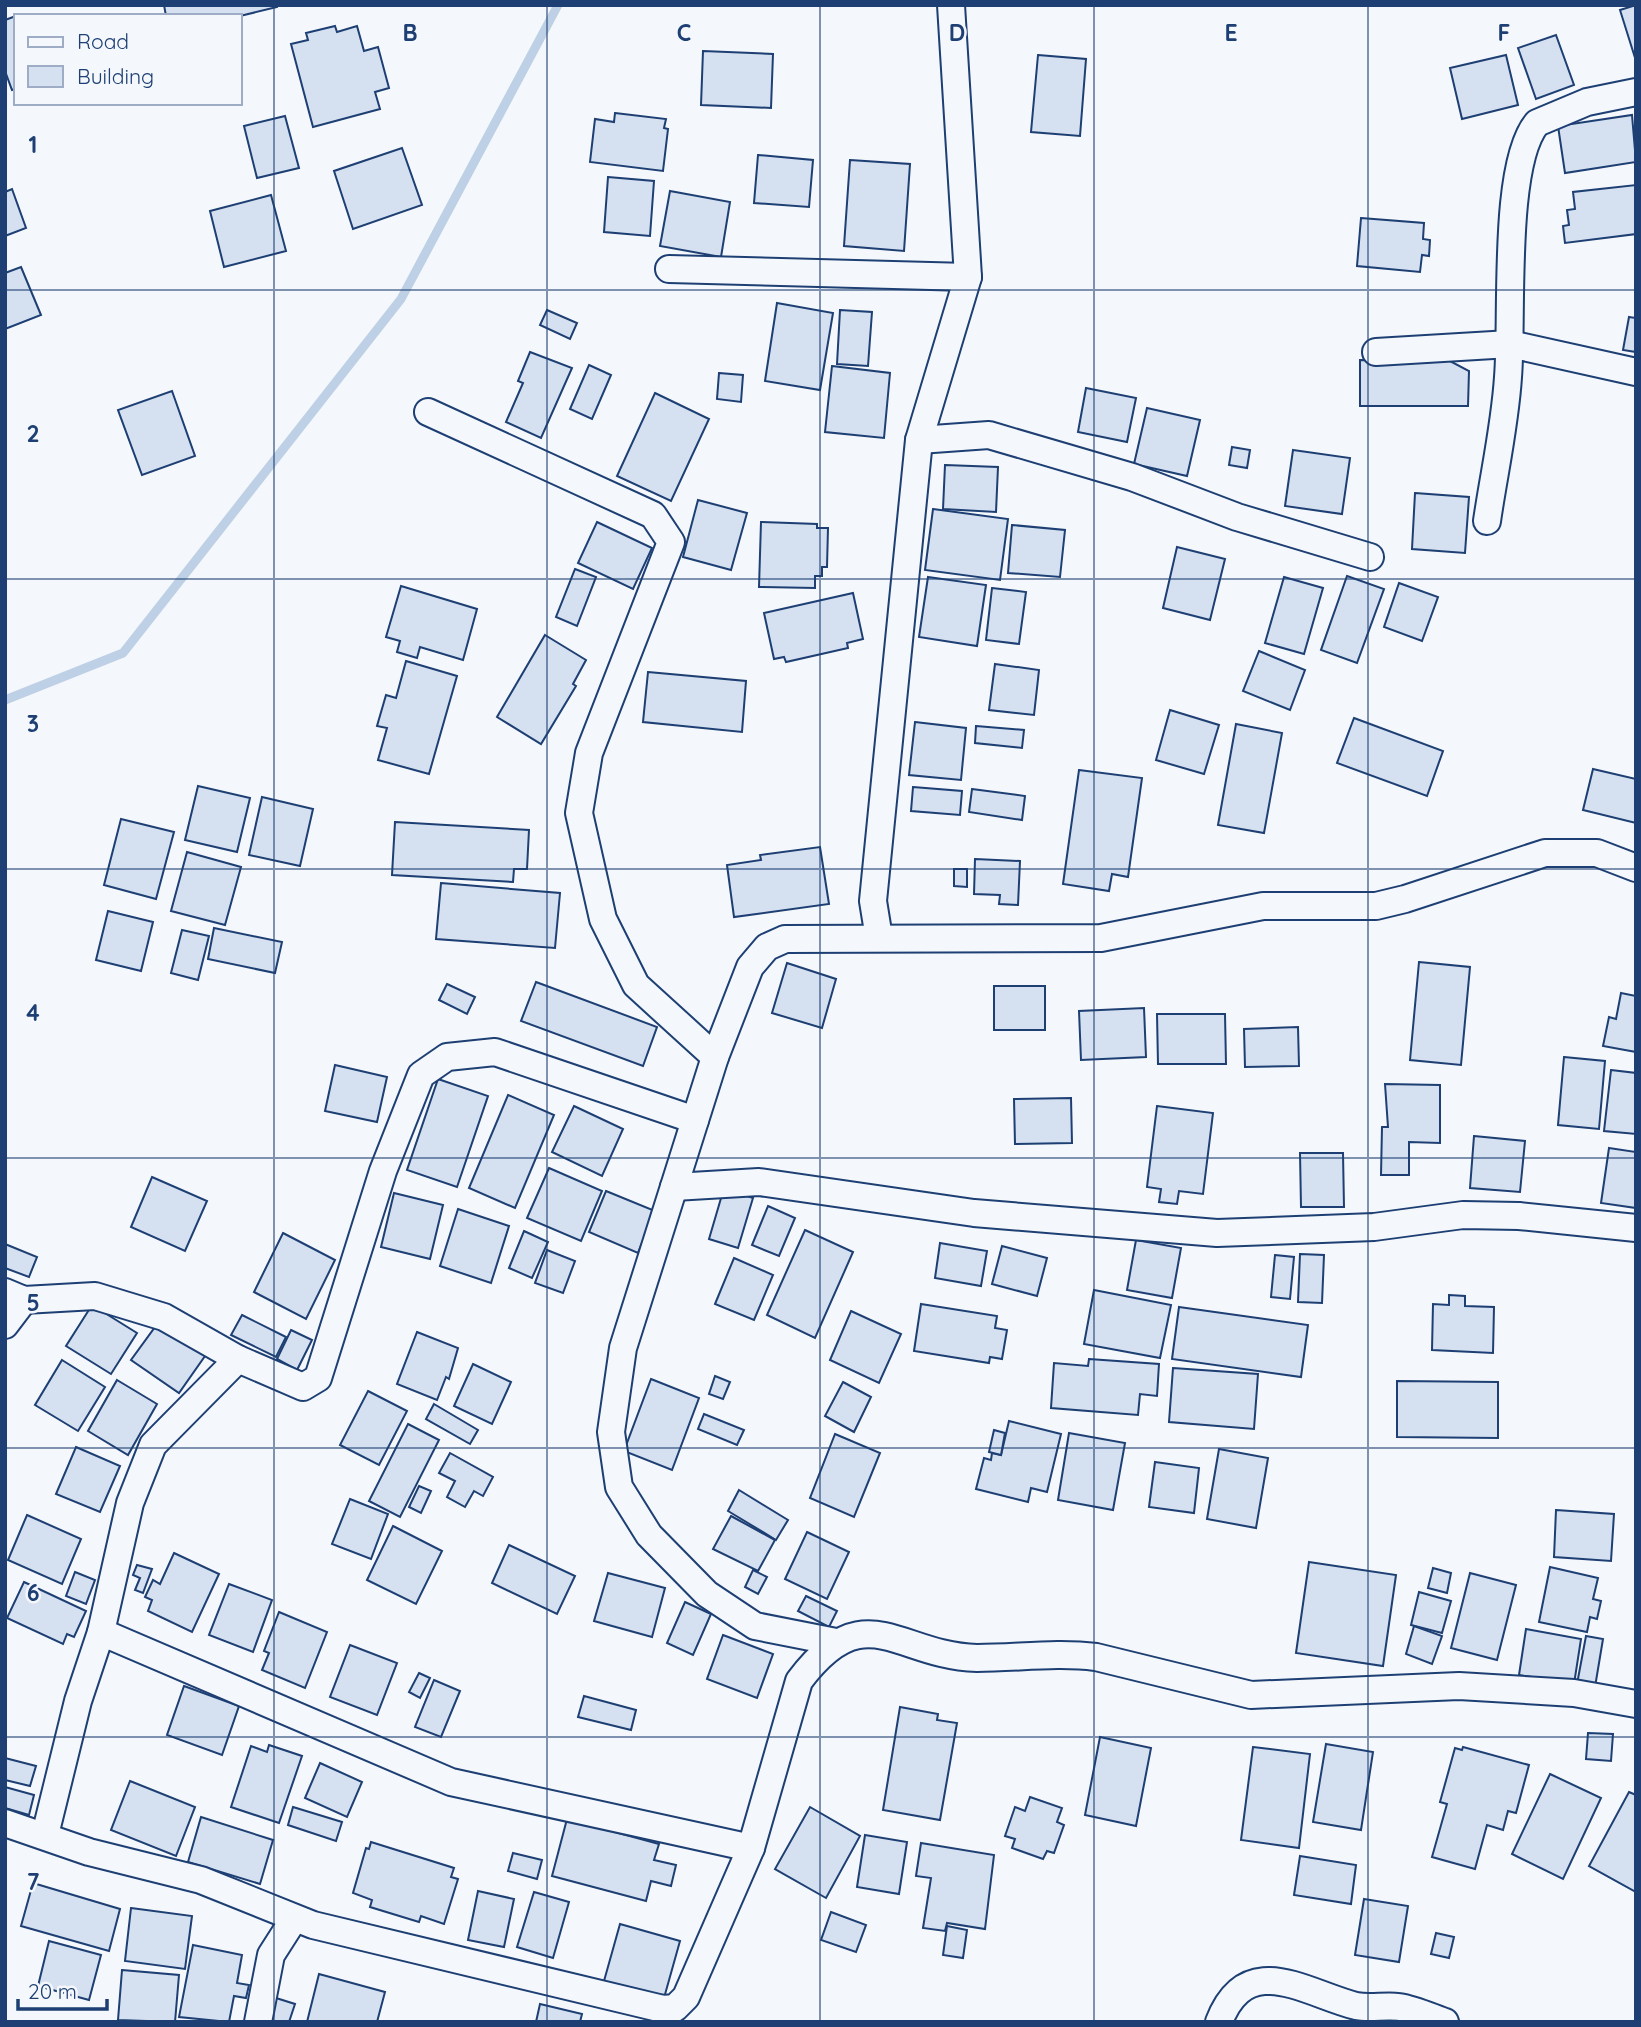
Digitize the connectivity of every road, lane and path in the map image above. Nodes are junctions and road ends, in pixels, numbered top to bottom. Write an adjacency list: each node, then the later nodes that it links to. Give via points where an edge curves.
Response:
1 (951, 5): 4 (street)
2 (1636, 92): 5 (street, via 1587,102 1537,123 1530,131 1515,205)
3 (669, 269): 4 (street)
4 (968, 277): 9 (street)
5 (1510, 344): 6 (street); 7 (street); 10 (street)
6 (1376, 352)
7 (1636, 372)
8 (428, 412): 14 (street, via 653,515 671,541 589,753 579,813 603,919 636,985)
9 (919, 440): 11 (street, via 989,435 1132,477 1237,517); 13 (street, via 873,901)
10 (1487, 521)
11 (1370, 557)
12 (1636, 867): 13 (street, via 1597,853 1545,853 1376,906 1263,906 1101,938)
13 (879, 938): 14 (street, via 785,939 767,947 750,967)
14 (715, 1057): 15 (street)
15 (695, 1120): 16 (street); 20 (street, via 495,1052 447,1056 421,1075 383,1171 318,1378 303,1387)
16 (674, 1187): 17 (street, via 759,1182 974,1213 1217,1233 1374,1227 1463,1215); 22 (street, via 623,1348 611,1432 619,1487 649,1535 706,1594 755,1626)
17 (1636, 1228)
18 (15, 1296): 19 (street); 20 (street, via 95,1296 164,1317)
19 (5, 1325)
20 (238, 1359): 21 (street, via 153,1445 130,1503)
21 (100, 1632): 25 (street); 26 (street, via 451,1782)
22 (836, 1642): 23 (street, via 858,1634 891,1636 976,1658 1084,1656 1251,1696 1459,1686 1574,1693); 26 (street, via 799,1681)
23 (1636, 1704)
24 (5, 1823): 25 (street)
25 (45, 1835): 27 (street, via 89,1852 201,1880)
26 (751, 1848): 28 (street)
27 (294, 1919): 28 (street, via 663,2009); 29 (street, via 271,1955)
28 (683, 2010)
29 (258, 2022)
30 (1219, 2022): 31 (street, via 1226,2004 1254,1981 1283,1981 1358,2006 1401,2007)
31 (1445, 2022)

